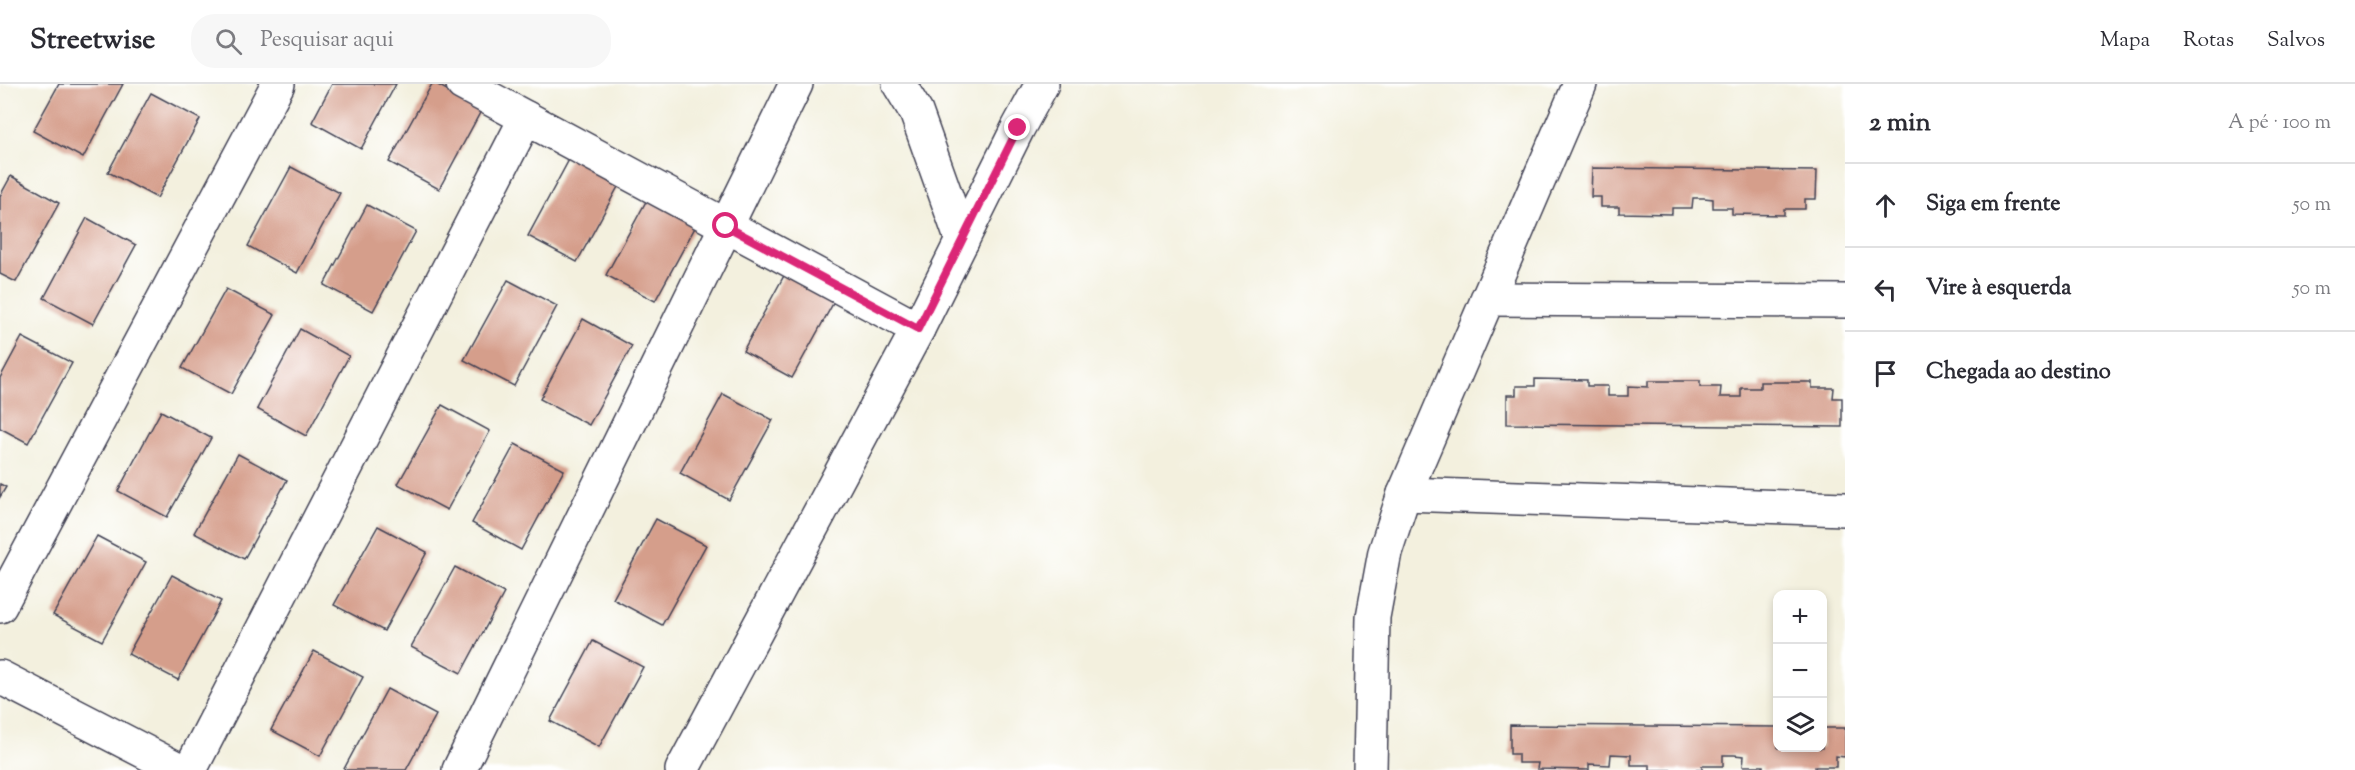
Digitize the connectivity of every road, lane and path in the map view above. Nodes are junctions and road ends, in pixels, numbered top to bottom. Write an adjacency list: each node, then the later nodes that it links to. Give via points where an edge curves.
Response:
1 (278, 84): 15 (street)
2 (463, 84): 7 (street)
3 (796, 84): 8 (street)
4 (899, 84): 9 (street, via 916,112)
5 (1042, 84): 9 (street)
6 (1580, 84): 10 (street)
7 (526, 118): 8 (street); 19 (street)
8 (726, 226): 12 (street); 20 (street)
9 (962, 241): 12 (street)
10 (1487, 299): 11 (street); 13 (street)
11 (1845, 301)
12 (918, 329): 17 (street)
13 (1404, 494): 14 (street); 21 (street, via 1385,552 1373,617)
14 (1845, 509)
15 (0, 606)
16 (0, 677): 18 (street)
17 (692, 768)
18 (180, 770)
19 (190, 770)
20 (459, 770)
21 (1370, 770)

